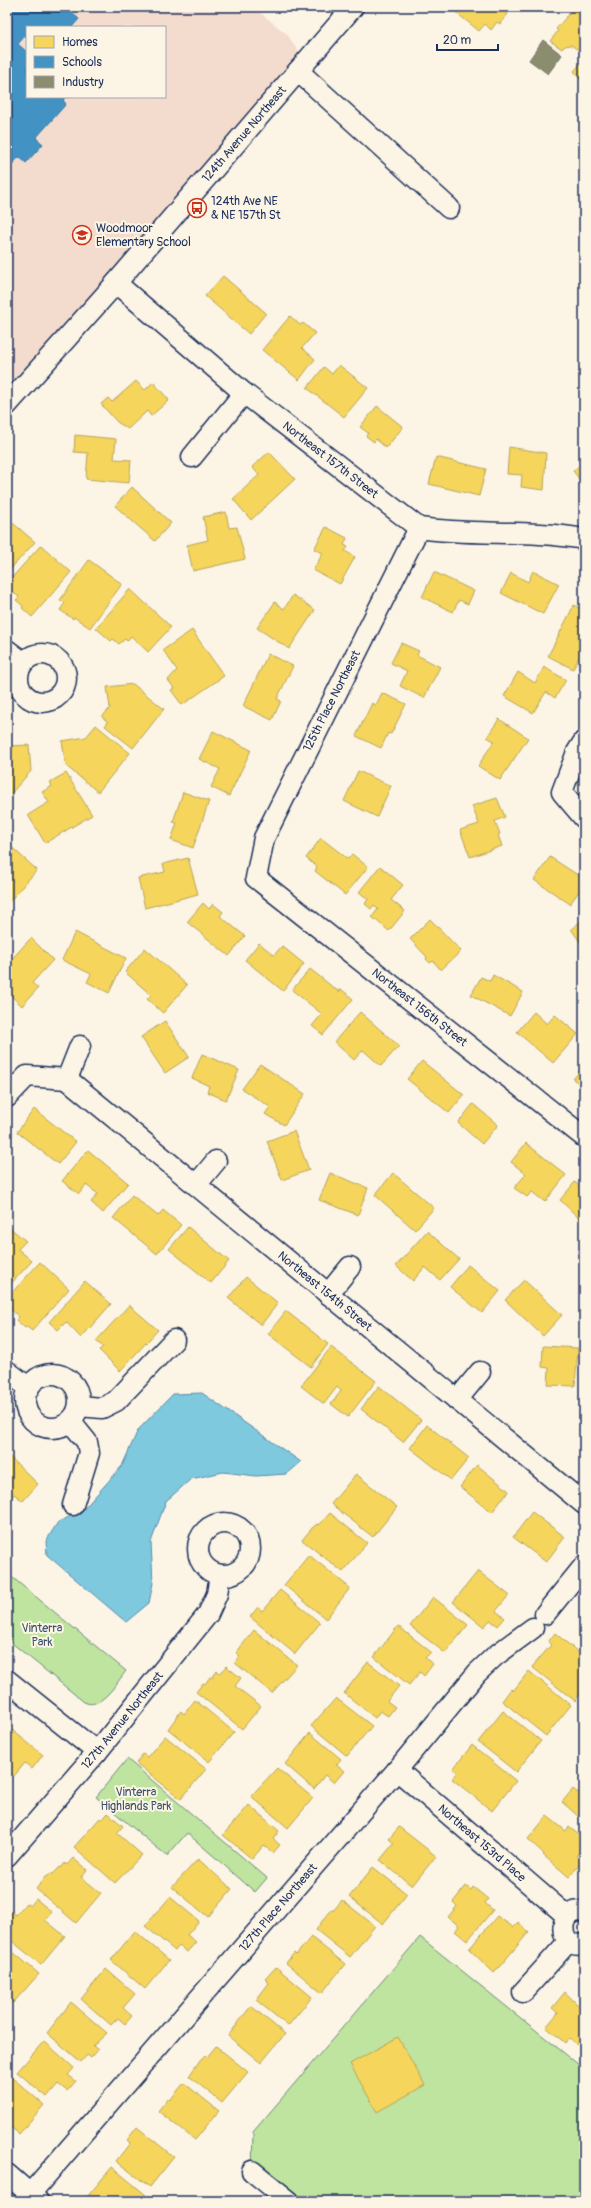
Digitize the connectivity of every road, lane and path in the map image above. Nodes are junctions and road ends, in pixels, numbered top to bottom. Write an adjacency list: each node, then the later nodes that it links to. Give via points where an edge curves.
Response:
1 (353, 7): 2 (street, 124th Avenue Northeast)
2 (298, 71): 3 (street); 4 (street, 124th Avenue Northeast)
3 (449, 208)
4 (116, 283): 5 (street, Northeast 157th Street); 6 (street, 124th Avenue Northeast)
5 (244, 393): 7 (street); 8 (street, Northeast 157th Street)
6 (7, 405)
7 (192, 457)
8 (419, 528): 9 (street, via 442,531 552,533); 14 (street, 125th Place Northeast, via 264,838)
9 (584, 539)
10 (7, 650): 11 (street)
11 (23, 662)
12 (584, 741): 13 (street, via 577,752 562,792)
13 (584, 818)
14 (256, 878): 18 (street, Northeast 156th Street)
15 (80, 1046): 16 (street)
16 (67, 1079): 17 (street, via 27,1076); 20 (street, Northeast 154th Street)
17 (7, 1097)
18 (584, 1137)
19 (216, 1161): 20 (street)
20 (196, 1185): 22 (street, Northeast 154th Street)
21 (350, 1267): 22 (street)
22 (328, 1294): 27 (street, Northeast 154th Street)
23 (174, 1340): 28 (street, via 116,1401 102,1408)
24 (7, 1371): 26 (street)
25 (480, 1372): 27 (street)
26 (29, 1388): 28 (street, via 25,1401 26,1410 37,1424 54,1428); 28 (street, via 37,1378 46,1375 63,1376 71,1381 79,1397)
27 (457, 1400): 29 (street, Northeast 154th Street)
28 (74, 1414): 30 (street, via 87,1442 89,1453)
29 (584, 1504)
30 (73, 1505)
31 (584, 1566): 35 (street, 127th Place Northeast, via 539,1621 494,1656 477,1673)
32 (220, 1576): 34 (street, 127th Avenue Northeast, via 217,1594 208,1614)
33 (7, 1680): 34 (street)
34 (97, 1752): 36 (street, 127th Avenue Northeast)
35 (397, 1770): 37 (street, Northeast 153rd Place); 42 (street, 127th Place Northeast)
36 (7, 1856)
37 (575, 1914): 38 (street, via 562,1927 563,1933)
38 (576, 1943): 39 (street)
39 (523, 1992)
40 (252, 2171): 43 (street)
41 (7, 2174): 42 (street)
42 (34, 2197)
43 (289, 2201)

